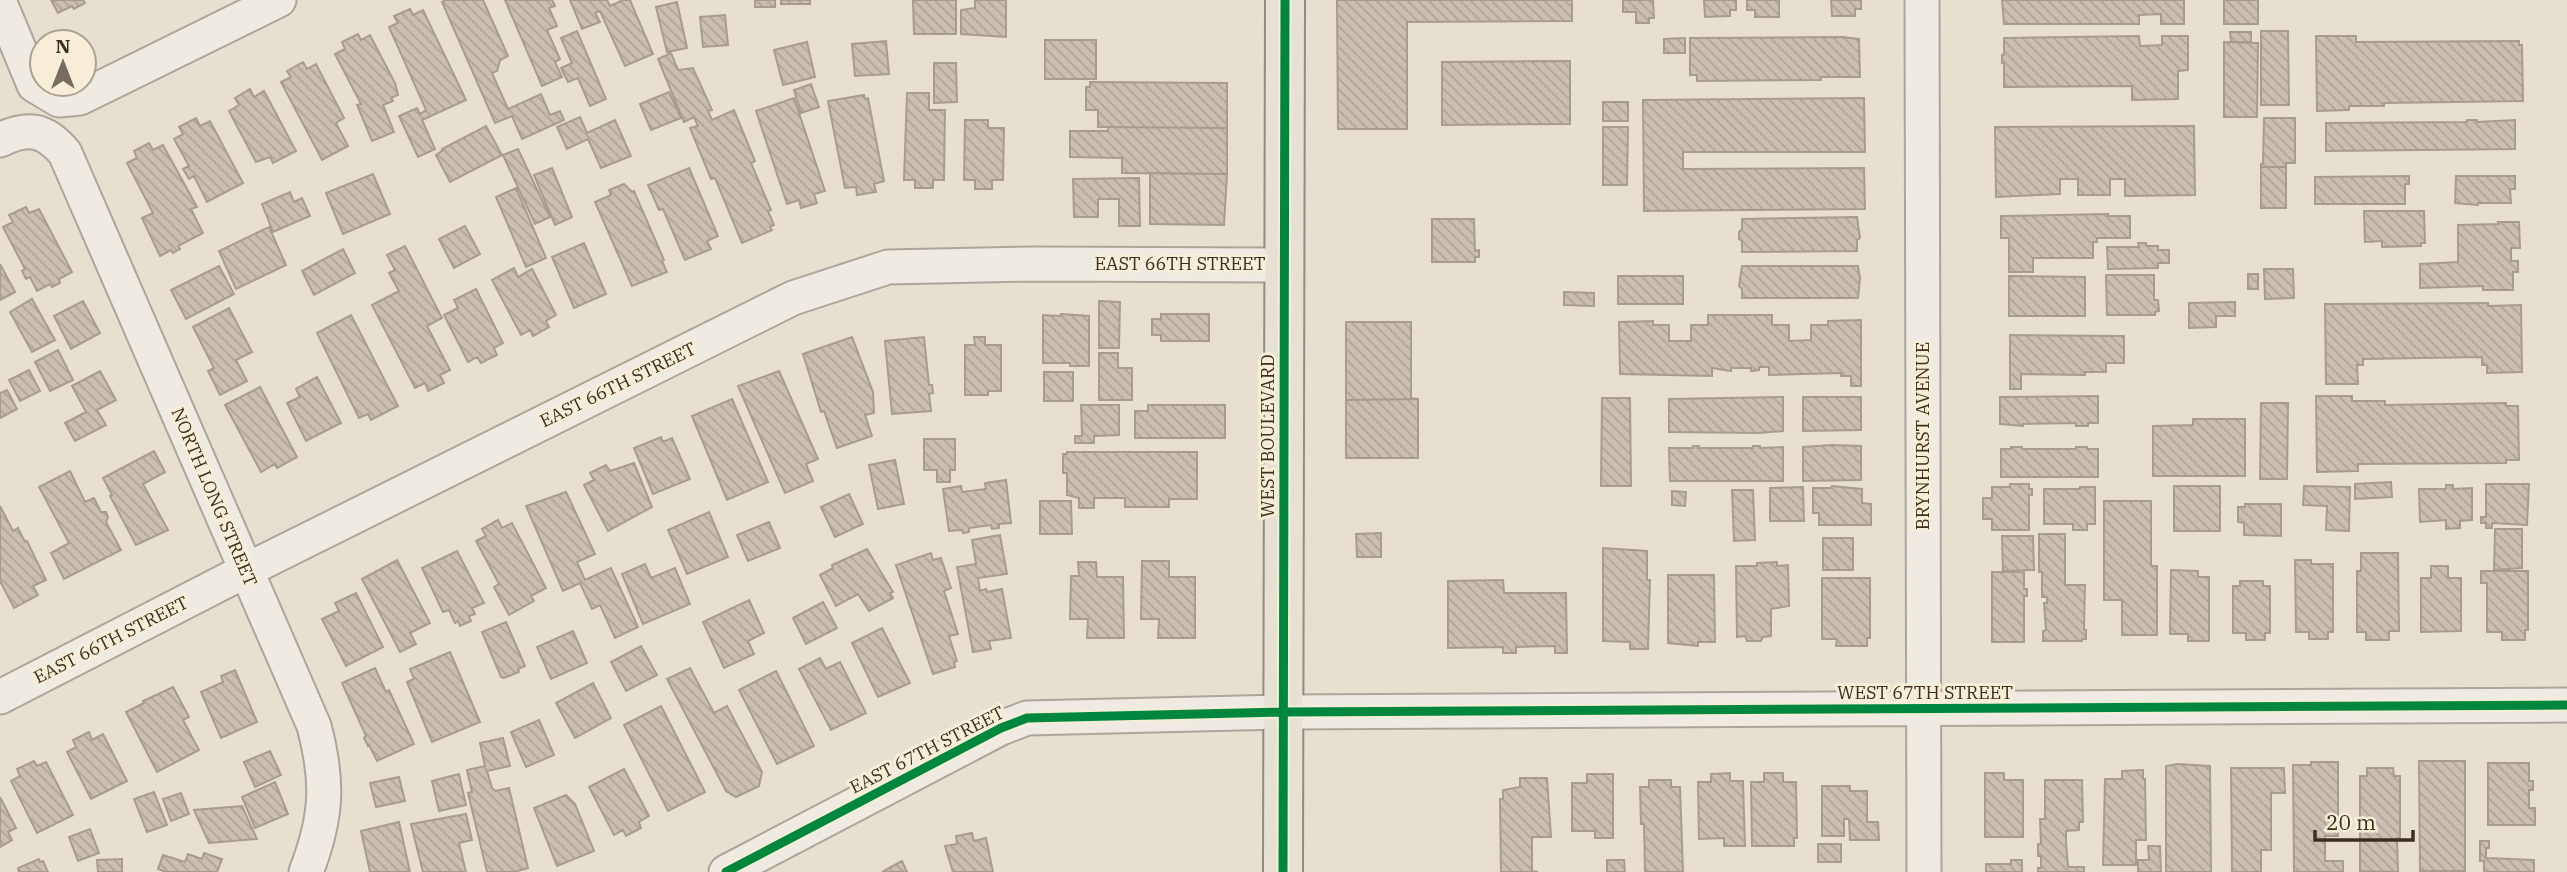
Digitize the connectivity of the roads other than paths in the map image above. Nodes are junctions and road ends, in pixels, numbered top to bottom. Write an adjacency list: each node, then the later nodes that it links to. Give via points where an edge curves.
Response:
1 (279, 0): 4 (street, via 80,98 59,100 34,85)
2 (1285, 0): 6 (main road, WEST BOULEVARD)
3 (1922, 0): 10 (street, BRYNHURST AVENUE)
4 (0, 3)
5 (0, 141): 7 (street, NORTH LONG STREET, via 16,132 38,133 47,135 65,153)
6 (1284, 264): 7 (street, EAST 66TH STREET, via 888,267 793,298); 11 (main road, WEST BOULEVARD)
7 (246, 571): 8 (street, EAST 66TH STREET); 12 (street, NORTH LONG STREET, via 314,726 323,760 318,841)
8 (0, 697)
9 (2567, 705): 10 (street, WEST 67TH STREET)
10 (1924, 709): 11 (street, WEST 67TH STREET); 15 (street, BRYNHURST AVENUE)
11 (1283, 712): 13 (street, EAST 67TH STREET, via 1027,718); 14 (main road, WEST BOULEVARD)
12 (306, 872)
13 (726, 872)
14 (1283, 872)
15 (1924, 872)

